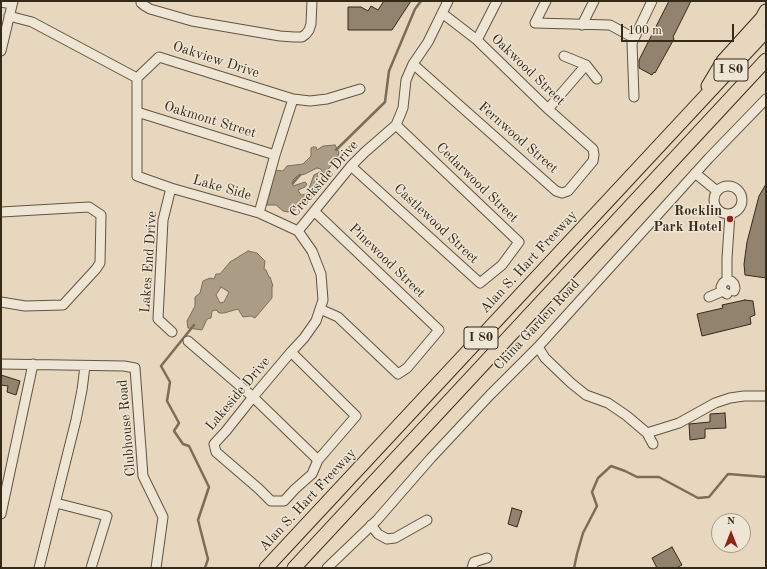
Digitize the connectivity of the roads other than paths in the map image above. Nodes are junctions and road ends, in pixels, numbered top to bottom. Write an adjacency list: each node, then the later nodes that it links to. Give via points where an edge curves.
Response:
1 (141, 1): 2 (street, via 150,9 192,21 294,37 302,37 309,30)
2 (312, 1)
3 (448, 1): 11 (street, Creekside Drive)
4 (497, 1): 16 (street)
5 (546, 1): 13 (street, via 535,23)
6 (594, 1): 13 (street)
7 (652, 1): 15 (street)
8 (1, 2): 9 (street)
9 (13, 3): 12 (street)
10 (766, 11): 30 (highway, via 723,61)
11 (442, 13): 16 (street, Oakwood Street); 20 (street, Creekside Drive, via 428,42)
12 (9, 16): 17 (street); 23 (street, via 32,22)
13 (582, 25): 15 (street, via 610,25)
14 (766, 31): 30 (highway, Alan S. Hart Freeway / I 80)
15 (634, 38): 27 (street)
16 (477, 40): 31 (street, Oakwood Street)
17 (1, 51)
18 (564, 56): 21 (street)
19 (766, 60): 26 (highway, I 80)
20 (413, 64): 33 (street, Creekside Drive, via 406,80 403,108); 34 (street, Fernwood Street, via 556,191 568,191 593,161)
21 (586, 65): 24 (street); 31 (street)
22 (766, 66): 26 (highway)
23 (137, 78): 28 (street, Oakview Drive, via 159,57); 32 (street)
24 (597, 79)
25 (360, 89): 28 (street, via 327,99)
26 (733, 96): 70 (highway, I 80)
27 (634, 97)
28 (293, 99): 35 (street)
29 (765, 102): 37 (street, China Garden Road)
30 (695, 108): 69 (highway, Alan S. Hart Freeway / I 80)
31 (548, 109): 34 (street, Oakwood Street)
32 (137, 112): 35 (street, Oakmont Street); 38 (street, Lake Side, via 137,176)
33 (396, 125): 36 (street, Creekside Drive); 45 (street, Cedarwood Street, via 519,242)
34 (593, 149)
35 (275, 155): 42 (street)
36 (351, 166): 41 (street, Creekside Drive); 45 (street, Castlewood Street, via 480,283)
37 (695, 173): 39 (street); 51 (street, China Garden Road)
38 (171, 188): 42 (street, Lake Side); 49 (street, Lakes End Drive, via 163,220 158,319)
39 (717, 191): 43 (street, via 714,196 716,207 725,214); 43 (street, via 721,187 732,186 741,192 743,198 740,208)
40 (1, 212): 47 (street, via 89,207 102,215 100,263 63,305 25,306)
41 (315, 212): 44 (street, Creekside Drive); 48 (street, Pinewood Street, via 439,330 407,368 398,374 338,317)
42 (259, 213): 44 (street, Lake Side)
43 (730, 214): 46 (street, via 727,280 731,281 735,288)
44 (298, 231): 48 (street, Lakeside Drive, via 312,251 321,274 323,300)
45 (502, 265)
46 (710, 297)
47 (1, 302)
48 (320, 309): 52 (street, Lakeside Drive, via 316,321)
49 (172, 332)
50 (188, 341): 57 (street)
51 (538, 347): 58 (street, via 545,358 586,395 608,403); 64 (street, China Garden Road, via 490,395)
52 (291, 352): 57 (street, Lakeside Drive); 60 (street, via 356,416)
53 (1, 364): 54 (street, Clubhouse Road)
54 (33, 364): 55 (street, Clubhouse Road); 62 (street)
55 (84, 366): 61 (street, via 76,420); 68 (street, Clubhouse Road, via 135,368 142,476 163,517)
56 (766, 396): 58 (street, via 730,398 715,403 679,423)
57 (253, 397): 60 (street); 60 (street, Lakeside Drive, via 214,444 216,452 271,500 284,501 312,474)
58 (647, 433): 59 (street)
59 (654, 444)
60 (318, 460)
61 (56, 503): 66 (street); 67 (street, via 107,516)
62 (1, 514)
63 (427, 520): 64 (street, via 395,538 386,538 378,534)
64 (371, 525): 71 (street, China Garden Road)
65 (487, 558): 72 (street, via 474,562)
66 (39, 568)
67 (91, 568)
68 (156, 568)
69 (266, 568)
70 (294, 568)
71 (327, 568)
72 (472, 568)

